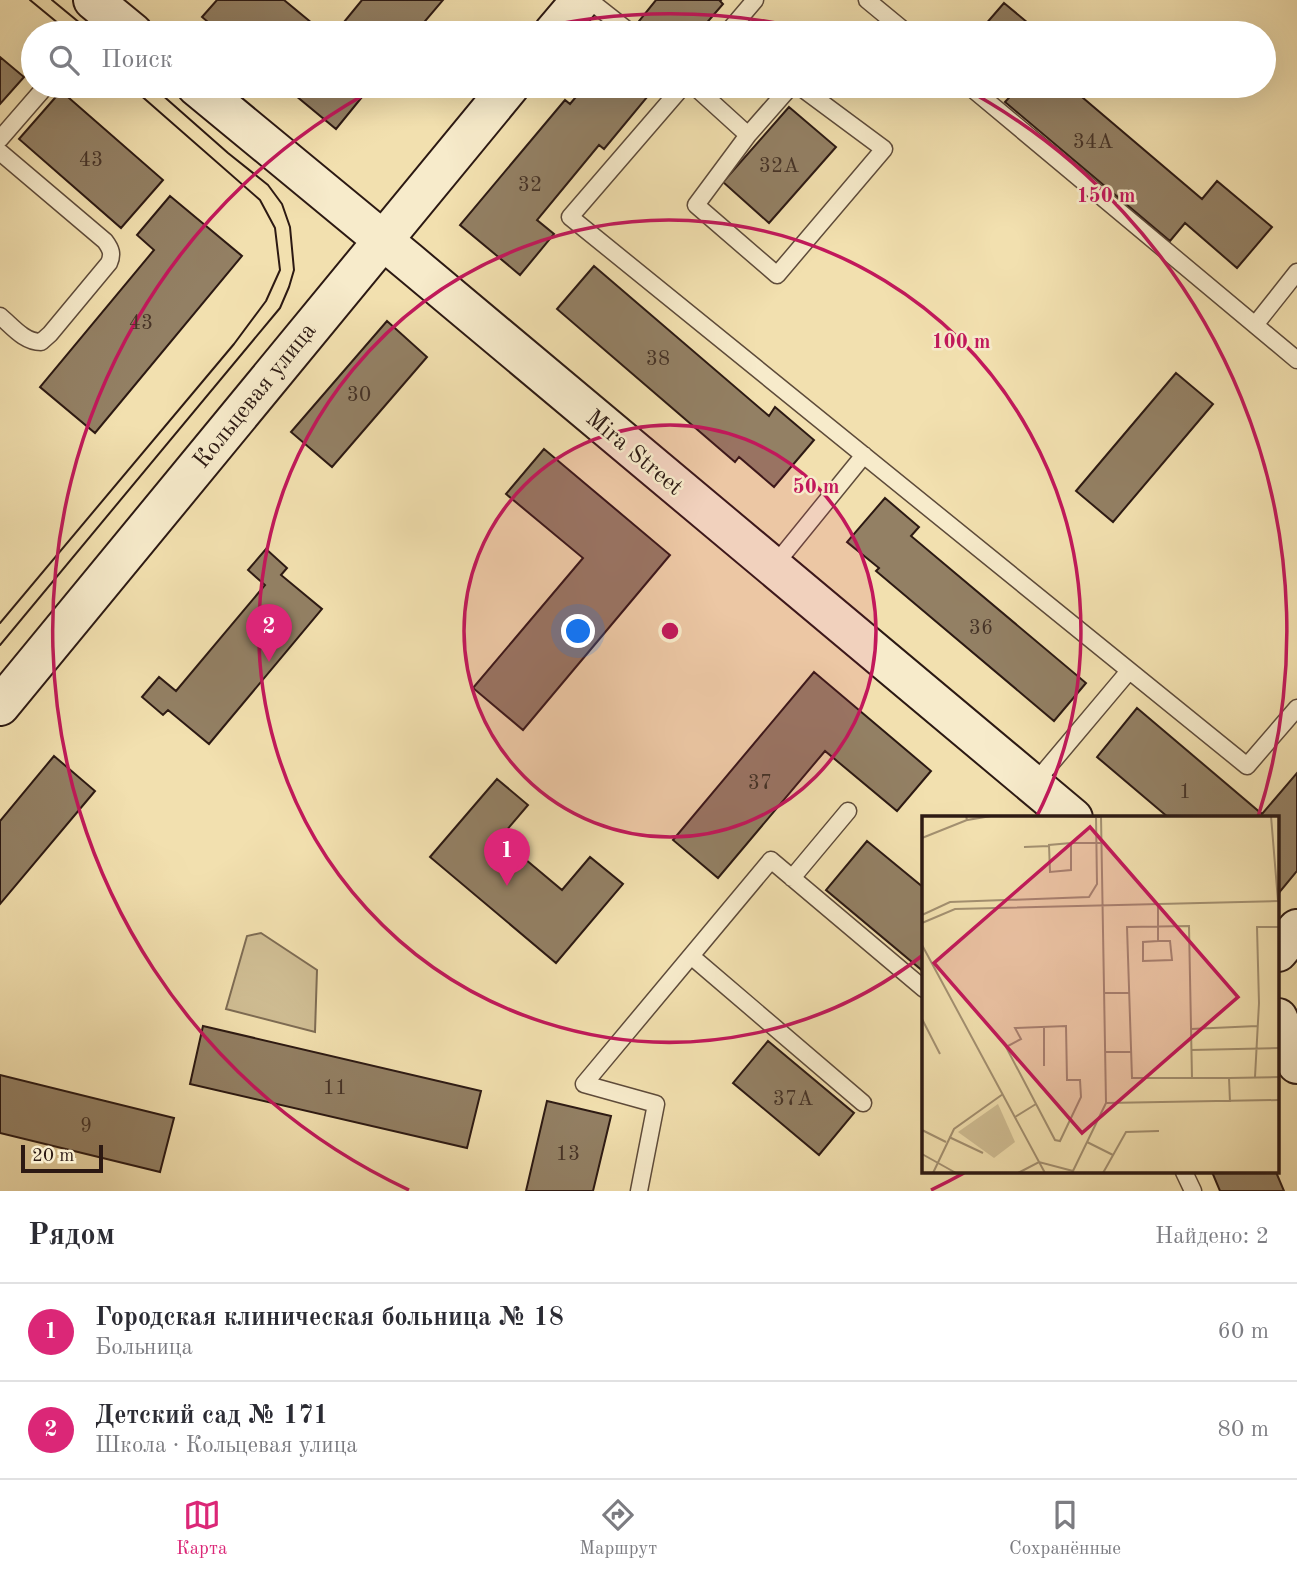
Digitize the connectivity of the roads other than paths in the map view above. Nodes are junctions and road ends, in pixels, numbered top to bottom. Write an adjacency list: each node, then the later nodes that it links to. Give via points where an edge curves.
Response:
1 (581, 0): 5 (street)
2 (589, 0): 6 (lane)
3 (755, 0): 7 (lane)
4 (867, 0): 8 (lane)
5 (563, 21)
6 (616, 21)
7 (737, 21)
8 (892, 21)
9 (36, 98): 18 (lane)
10 (210, 98): 20 (street, Mira Street)
11 (500, 98): 20 (street, Кольцевая улица)
12 (673, 98): 25 (lane, via 570,217)
13 (707, 98): 17 (lane)
14 (780, 98): 17 (lane)
15 (815, 98): 17 (lane, via 884,149 777,275 696,205)
16 (984, 98): 23 (lane)
17 (748, 135)
18 (0, 139)
19 (0, 152): 22 (lane, via 105,241 112,257 41,342 24,337)
20 (382, 240): 26 (street, Mira Street); 28 (street, Кольцевая улица)
21 (1297, 272): 23 (lane)
22 (0, 316)
23 (1255, 325): 24 (lane)
24 (1297, 360)
25 (864, 456): 26 (lane); 27 (lane)
26 (773, 567): 30 (street, Mira Street)
27 (1129, 671): 29 (lane, via 1247,766); 30 (lane)
28 (0, 706)
29 (1297, 708)
30 (1033, 785): 32 (street, Mira Street)
31 (848, 811): 33 (lane)
32 (1071, 816)
33 (792, 878): 36 (lane, via 771,860); 37 (lane)
34 (1297, 929): 35 (street)
35 (1280, 950)
36 (691, 956): 40 (lane); 42 (lane, via 584,1084 656,1104)
37 (922, 987)
38 (1280, 1023): 39 (street)
39 (1297, 1064)
40 (863, 1103)
41 (1186, 1174): 43 (lane)
42 (639, 1191)
43 (1193, 1191)

